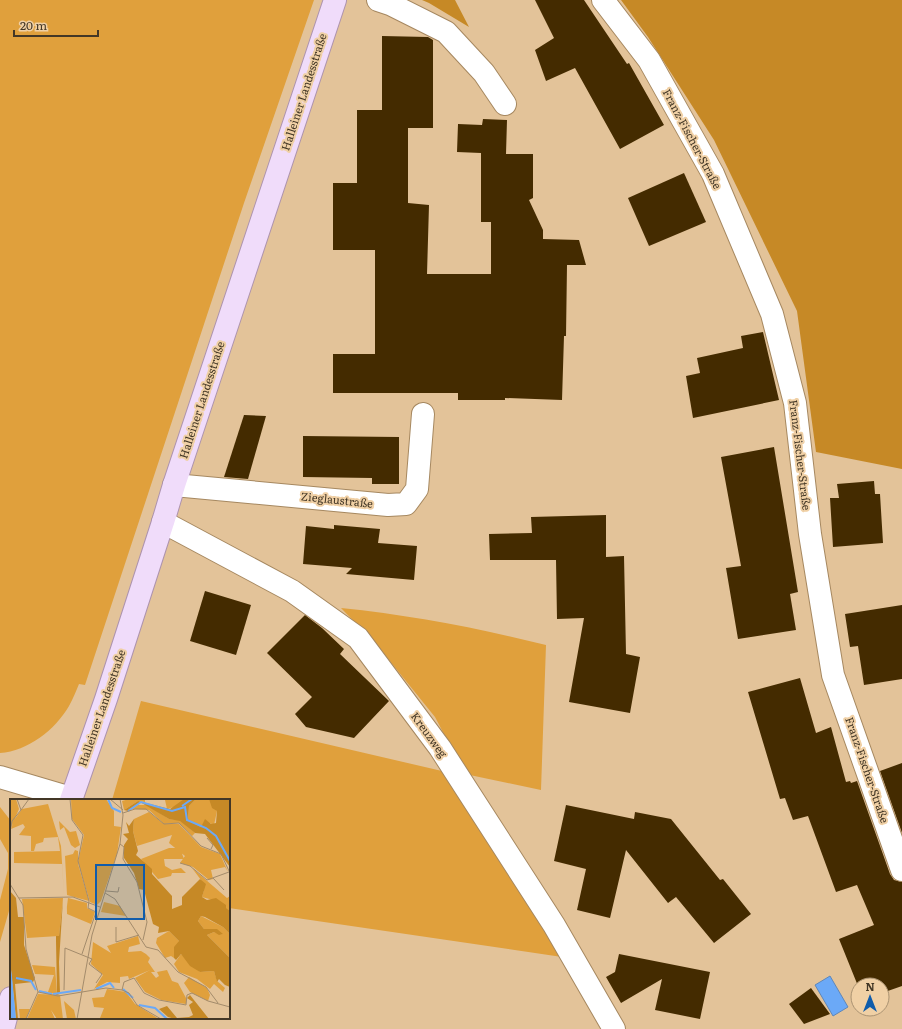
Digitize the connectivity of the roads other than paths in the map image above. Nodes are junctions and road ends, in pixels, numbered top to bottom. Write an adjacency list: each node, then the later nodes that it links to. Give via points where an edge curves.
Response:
1 (335, 0): 6 (main road, Halleiner Landesstraße)
2 (378, 0): 4 (street, via 446,32 484,73)
3 (604, 0): 10 (street, Franz-Fischer-Straße, via 649,60 713,174 772,314 795,403 810,534 833,675)
4 (505, 104)
5 (423, 414): 6 (street, Zieglaustraße, via 417,489 406,504 388,505)
6 (174, 484): 7 (main road, Halleiner Landesstraße)
7 (164, 522): 9 (main road, Halleiner Landesstraße); 13 (street, Kreuzweg, via 292,591 358,638 444,754 554,925)
8 (0, 777): 9 (street)
9 (71, 799)
10 (902, 870)
11 (10, 1002): 12 (main road)
12 (3, 1029)
13 (614, 1029)

